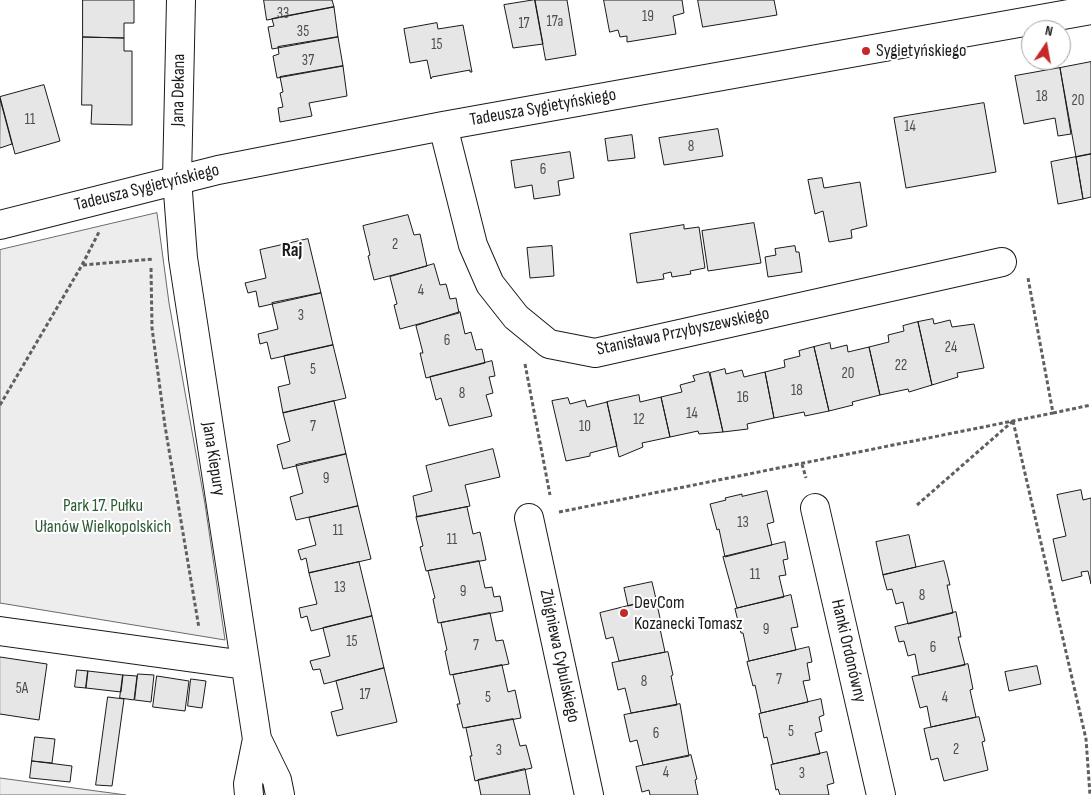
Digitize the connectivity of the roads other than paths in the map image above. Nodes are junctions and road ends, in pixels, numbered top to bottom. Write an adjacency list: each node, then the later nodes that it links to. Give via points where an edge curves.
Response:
1 (181, 0): 4 (street, Jana Dekana)
2 (1091, 10): 3 (street, Tadeusza Sygietyńskiego)
3 (443, 126): 4 (street, Tadeusza Sygietyńskiego); 6 (street, Stanisława Przybyszewskiego, via 473,245 490,284 516,317 549,344 595,353)
4 (177, 179): 5 (street, Tadeusza Sygietyńskiego); 10 (street, Jana Kiepury, via 183,258)
5 (0, 225)
6 (1002, 262)
7 (815, 508): 15 (street, Hanki Ordonówny)
8 (542, 515): 14 (street, Zbigniewa Cybulskiego)
9 (0, 631): 10 (street)
10 (245, 665): 11 (street, Jana Kiepury)
11 (257, 739): 12 (street, Jana Kiepury, via 248,784); 13 (street, Jana Kiepury, via 277,780)
12 (249, 795)
13 (280, 795)
14 (589, 795)
15 (881, 795)

